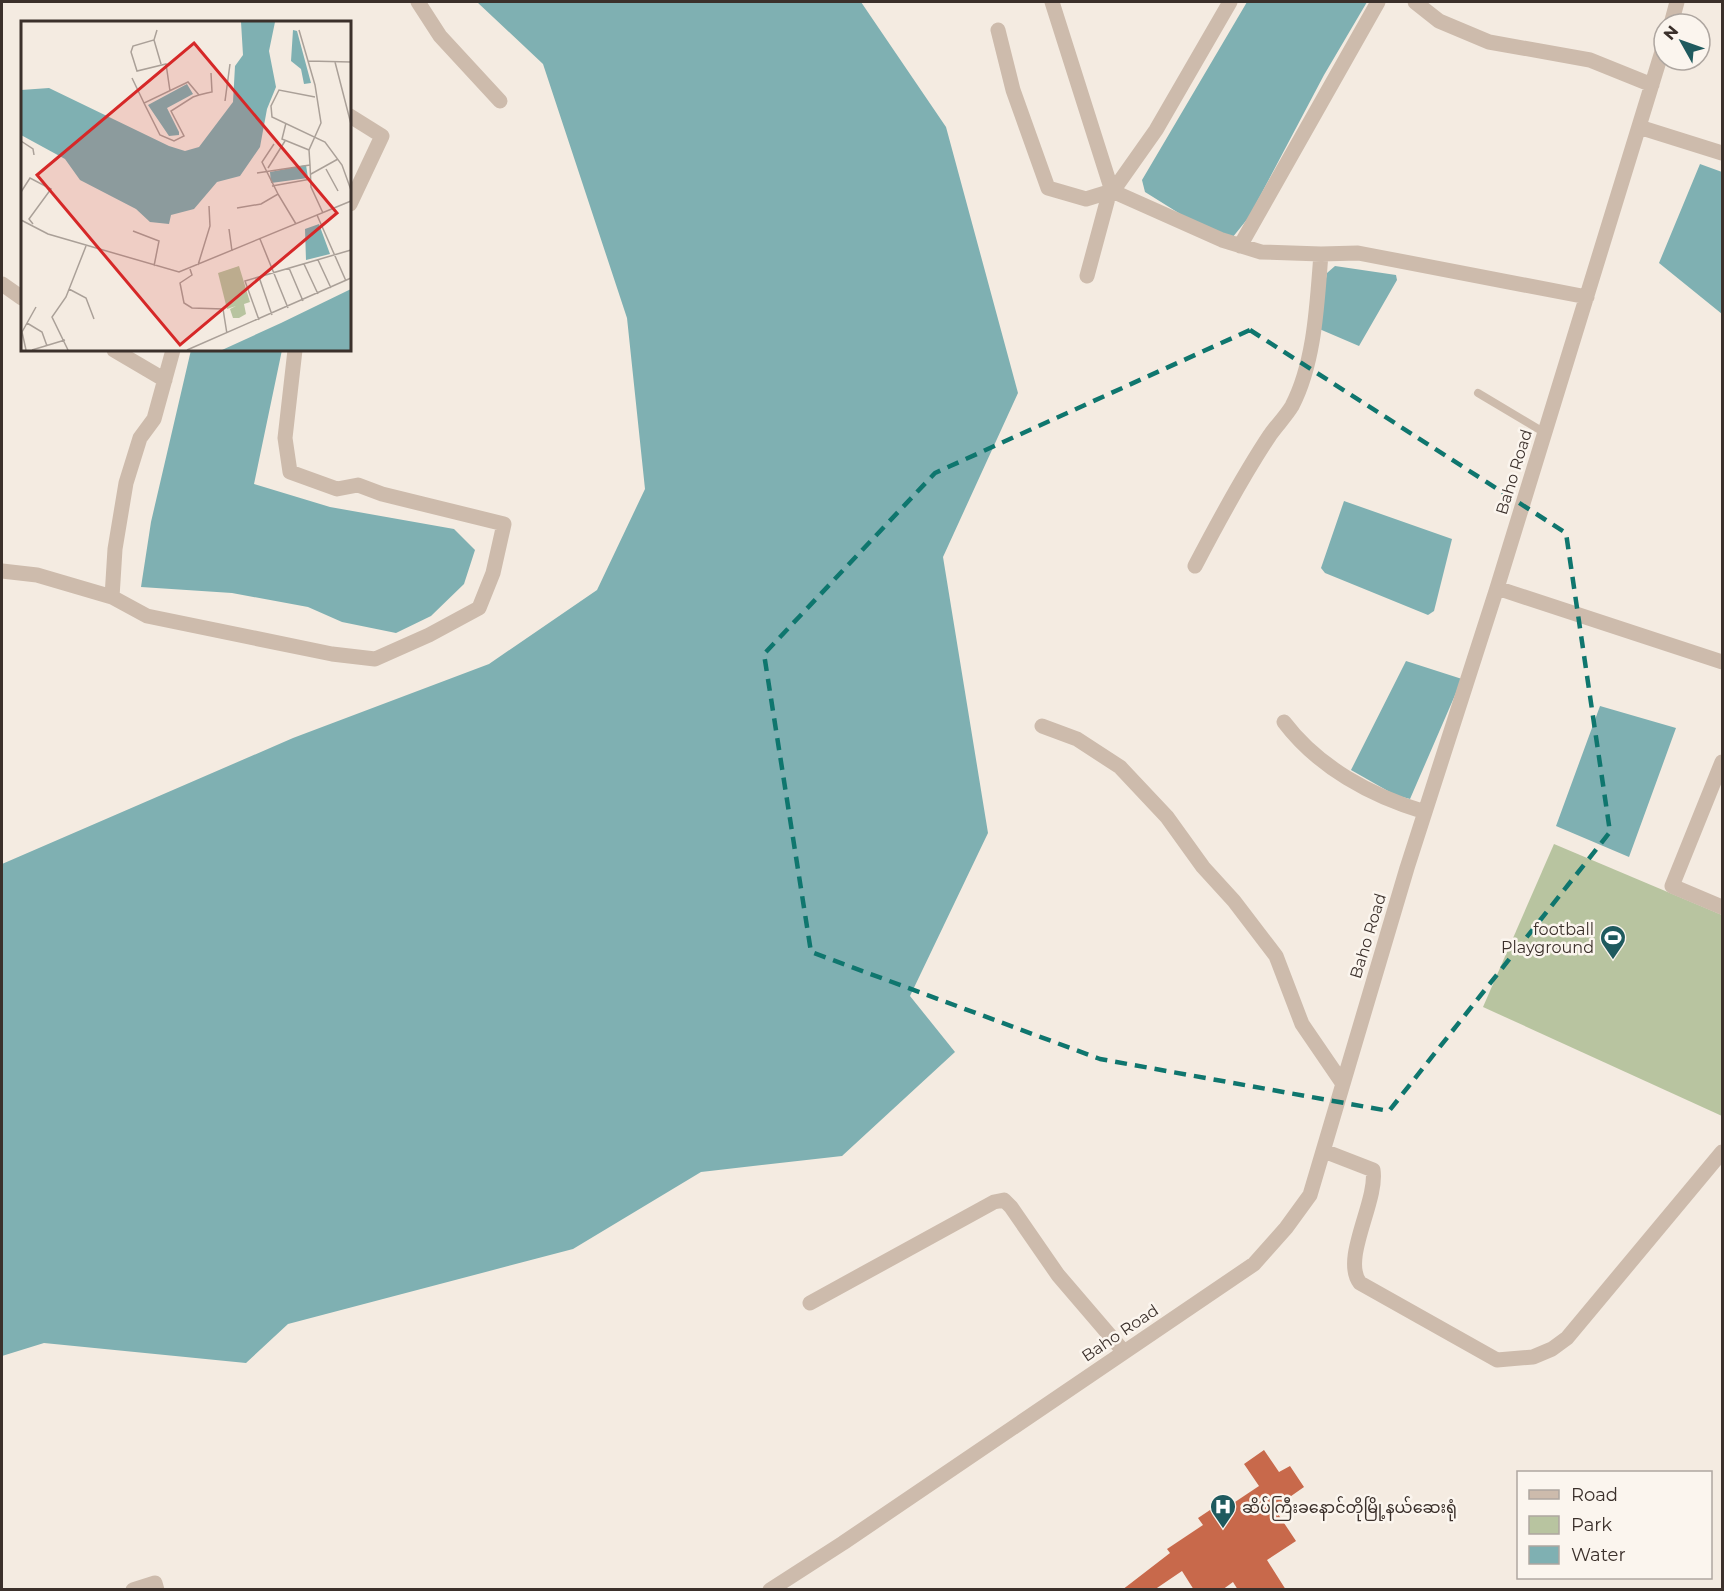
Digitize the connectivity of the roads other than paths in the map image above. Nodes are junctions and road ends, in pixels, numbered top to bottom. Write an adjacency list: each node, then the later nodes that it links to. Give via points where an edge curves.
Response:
1 (418, 2): 9 (street, via 440,36)
2 (1052, 2): 13 (street)
3 (1230, 2): 13 (street, via 1155,130)
4 (1378, 2): 15 (street)
5 (1415, 2): 8 (street, via 1439,21 1489,42 1590,60)
6 (998, 30): 13 (street, via 1013,90 1048,188 1086,199)
7 (1656, 72): 8 (street, Baho Road)
8 (1652, 85): 11 (street, Baho Road)
9 (500, 101)
10 (351, 117): 14 (street, via 382,136)
11 (1639, 128): 12 (street); 20 (street, Baho Road)
12 (1722, 153)
13 (1112, 192): 15 (street); 17 (street)
14 (351, 202)
15 (1240, 246): 16 (street, via 1261,252)
16 (1321, 254): 20 (street, via 1358,253); 27 (street, via 1306,366 1292,406 1243,481)
17 (1087, 276)
18 (2, 284): 19 (street)
19 (21, 297)
20 (1587, 297): 26 (street, Baho Road)
21 (116, 351): 24 (street)
22 (173, 351): 24 (street)
23 (295, 351): 30 (street, via 285,438 290,472 337,489 358,485 504,524 493,573 479,608 429,636 375,659 332,654 147,616)
24 (165, 380): 30 (street, via 154,419 140,438 126,483)
25 (1478, 393): 26 (lane)
26 (1545, 433): 29 (street, Baho Road)
27 (1195, 566)
28 (2, 571): 30 (street, via 37,575)
29 (1497, 588): 31 (street); 36 (street, Baho Road)
30 (112, 597)
31 (1722, 662)
32 (1284, 722): 36 (street, via 1302,746 1345,776 1393,801)
33 (1042, 726): 38 (street, via 1077,739 1120,767 1167,817 1276,957 1302,1024)
34 (1722, 762): 35 (street)
35 (1719, 781): 37 (street, via 1671,886)
36 (1425, 812): 38 (street, Baho Road)
37 (1722, 907)
38 (1343, 1084): 39 (street, Baho Road)
39 (1324, 1150): 40 (street, via 1373,1170 1369,1206 1356,1250 1356,1278 1367,1288 1497,1360 1533,1357 1567,1338); 42 (street, Baho Road, via 1310,1195 1254,1264)
40 (1722, 1152)
41 (810, 1303): 42 (street, via 1004,1200 1058,1275)
42 (1124, 1352): 45 (street, Baho Road)
43 (133, 1590): 44 (street, via 155,1583)
44 (158, 1590)
45 (770, 1590)

